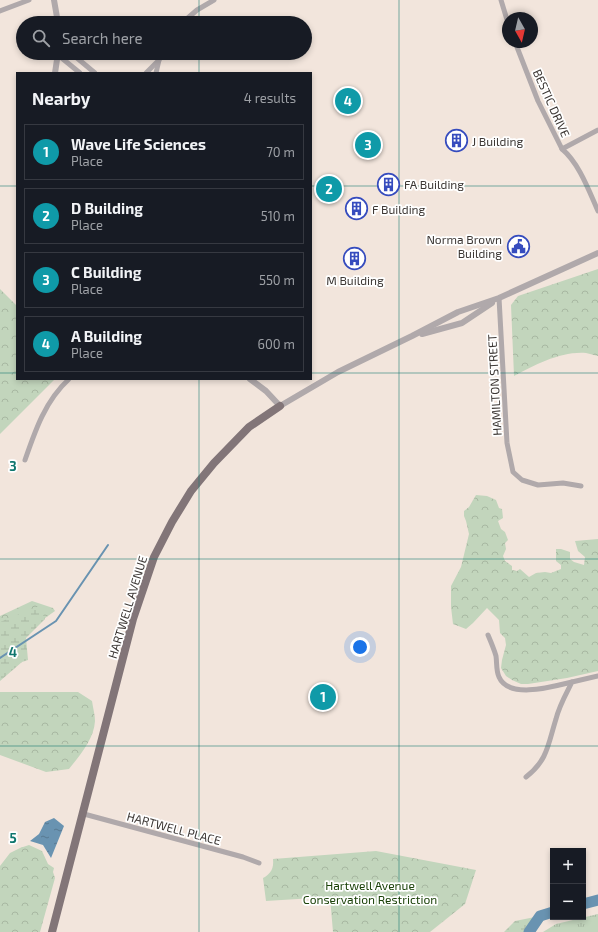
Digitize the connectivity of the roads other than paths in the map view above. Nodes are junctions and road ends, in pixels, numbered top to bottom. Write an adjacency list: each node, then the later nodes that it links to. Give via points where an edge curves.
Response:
1 (29, 0): 5 (street)
2 (54, 0): 7 (street)
3 (214, 0): 8 (street)
4 (501, 0): 6 (street)
5 (0, 11)
6 (505, 12)
7 (57, 16)
8 (190, 16)
9 (517, 48): 20 (street, BESTIC DRIVE, via 538,101)
10 (57, 60): 14 (street)
11 (65, 60): 15 (street)
12 (79, 60): 16 (street)
13 (159, 60): 17 (street); 18 (street)
14 (55, 72)
15 (79, 72)
16 (94, 72)
17 (147, 72)
18 (156, 72)
19 (598, 130): 20 (street)
20 (562, 149): 21 (street, BESTIC DRIVE, via 580,174)
21 (598, 211)
22 (598, 253): 23 (street)
23 (500, 298): 24 (street, HARTWELL AVENUE, via 458,312); 24 (street, HARTWELL AVENUE, via 462,323); 29 (street, HAMILTON STREET, via 507,443 513,472 522,480 538,485 563,483)
24 (412, 336): 27 (street, HARTWELL AVENUE, via 338,372)
25 (68, 380): 28 (street, via 44,410)
26 (251, 380): 27 (street)
27 (280, 406): 34 (main road, HARTWELL AVENUE, via 249,428 214,464 191,492 154,557 133,619)
28 (25, 460)
29 (582, 486)
30 (488, 635): 32 (street, via 496,654 500,679 509,687 526,691)
31 (598, 676): 32 (street)
32 (572, 682): 33 (street, via 556,717 548,749 536,770)
33 (526, 777)
34 (84, 814): 35 (street, HARTWELL PLACE); 36 (main road, HARTWELL AVENUE)
35 (259, 863)
36 (52, 932)

